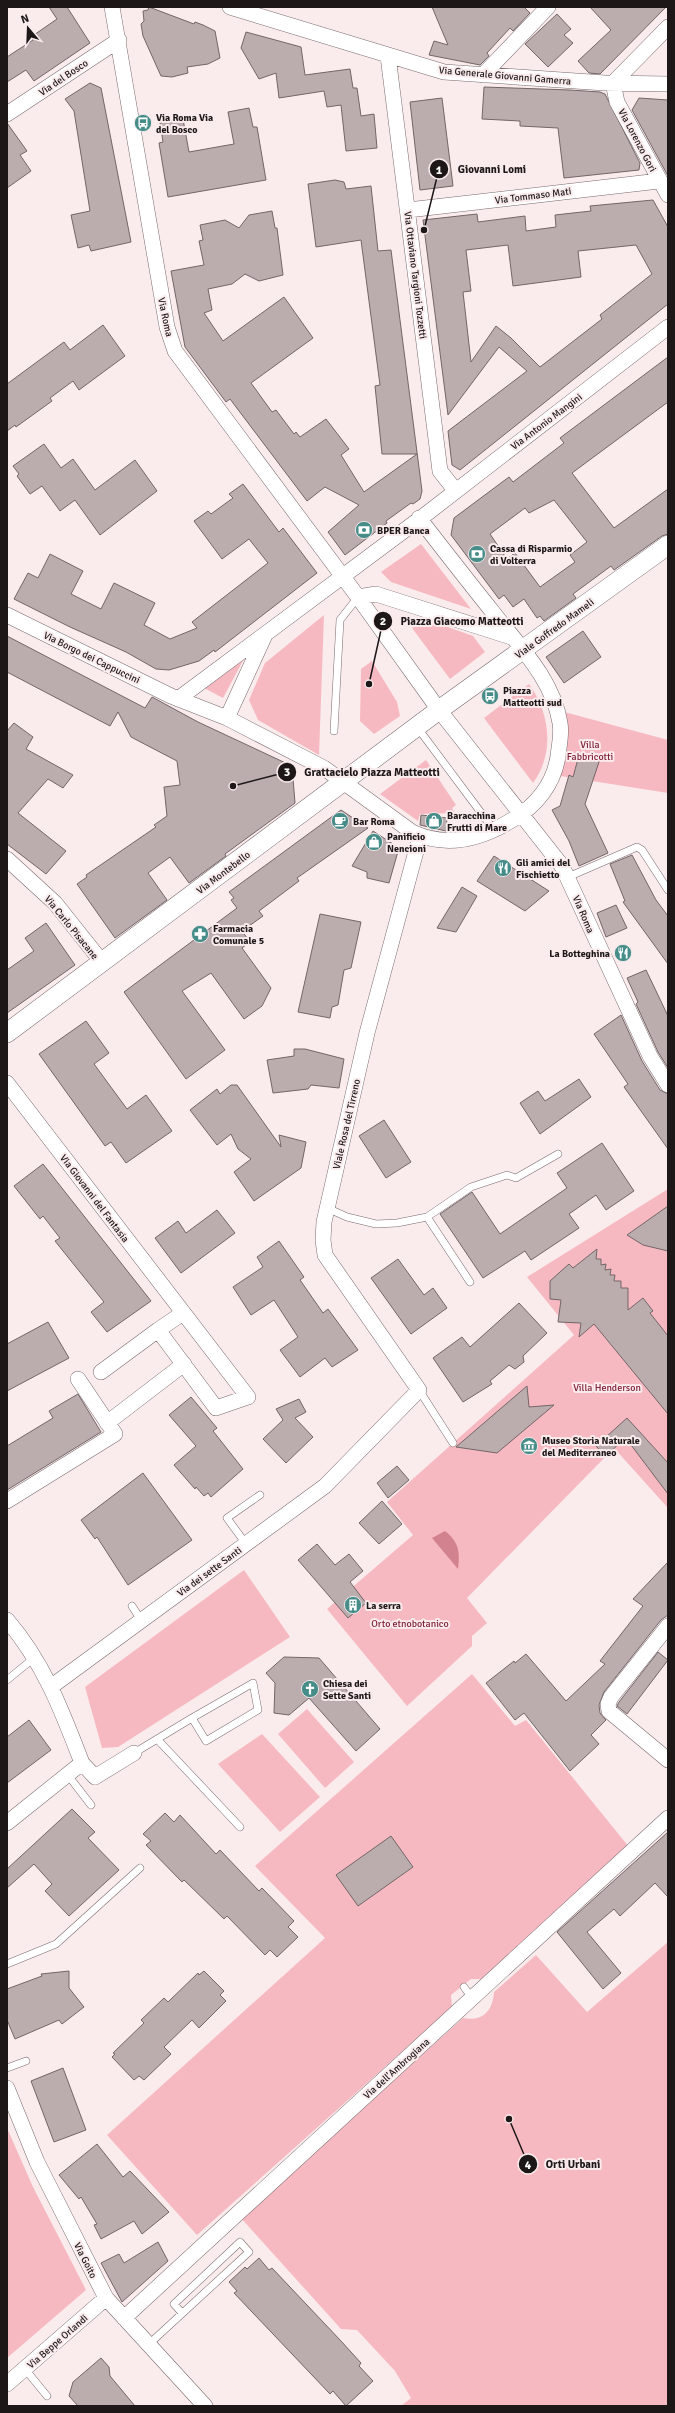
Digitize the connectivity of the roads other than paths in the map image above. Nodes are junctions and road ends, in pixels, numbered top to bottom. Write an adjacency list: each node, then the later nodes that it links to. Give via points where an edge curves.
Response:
1 (112, 7): 5 (street, Via Roma)
2 (230, 7): 6 (street, Via Generale Giovanni Gamerra)
3 (548, 7): 7 (street)
4 (668, 27): 8 (street)
5 (119, 40): 10 (street, Via del Bosco); 18 (street, Via Roma, via 167,327 175,351)
6 (388, 56): 7 (street, Via Generale Giovanni Gamerra, via 444,72); 13 (street, Via Ottaviano Targioni Tozzetti)
7 (483, 75): 8 (street, Via Generale Giovanni Gamerra)
8 (613, 83): 9 (street, Via Generale Giovanni Gamerra); 11 (street, Via Lorenzo Gori, via 618,102)
9 (668, 84)
10 (7, 114)
11 (659, 180): 12 (street, Via Lorenzo Gori); 13 (street, Via Tommaso Mati)
12 (668, 195)
13 (408, 210): 15 (street, Via Ottaviano Targioni Tozzetti, via 440,471)
14 (668, 327): 15 (street, Via Antonio Mangini)
15 (455, 490): 16 (street, Via Antonio Mangini)
16 (422, 516): 18 (street, Via Antonio Mangini); 22 (street, Via Borgo dei Cappuccini)
17 (668, 546): 22 (street, Viale Goffredo Mameli)
18 (342, 576): 19 (street, Via Roma); 21 (street, Via Antonio Mangini)
19 (358, 597): 22 (street, via 376,594); 24 (street, Via Roma); 27 (lane, via 340,620)
20 (7, 615): 23 (street, Via Borgo dei Cappuccini)
21 (265, 634): 23 (street, Via Antonio Mangini); 25 (street)
22 (518, 643): 24 (street, Viale Goffredo Mameli); 29 (street, Via Borgo dei Cappuccini, via 551,695 561,736 554,775 540,797)
23 (178, 699): 25 (street, Via Borgo dei Cappuccini)
24 (439, 710): 26 (street, Via Montebello); 29 (street, Via Roma)
25 (227, 718): 28 (street, Via Borgo dei Cappuccini, via 324,768)
26 (417, 727): 28 (street, Via Montebello); 30 (lane)
27 (334, 731)
28 (344, 782): 31 (street, Via Borgo dei Cappuccini, via 398,824); 35 (street, Via Montebello)
29 (521, 814): 30 (street, Via Borgo dei Cappuccini); 33 (street, Via Roma)
30 (494, 830): 31 (street, Via Borgo dei Cappuccini, via 466,840 444,841)
31 (422, 837): 40 (street, Viale Rosa del Tirreno, via 366,1033)
32 (7, 859): 35 (street, Via Carlo Pisacane, via 54,902)
33 (568, 877): 34 (lane, via 637,847 642,850); 38 (street, Via Roma, via 650,1056)
34 (668, 890)
35 (102, 962): 36 (street, Via Montebello)
36 (7, 1033)
37 (7, 1083): 43 (street, Via Giovanni del Fantasia)
38 (668, 1085)
39 (558, 1154): 41 (lane, via 516,1178 507,1175 471,1187)
40 (327, 1208): 41 (lane, via 347,1217 376,1224 398,1223); 48 (street, Viale Rosa del Tirreno, via 323,1240 325,1255)
41 (427, 1217): 42 (lane)
42 (470, 1282)
43 (183, 1313): 44 (street); 45 (street, Via Giovanni del Fantasia, via 248,1397 216,1408)
44 (158, 1330): 45 (street, Via Giovanni del Fantasia); 46 (street)
45 (184, 1364): 49 (street)
46 (101, 1372)
47 (78, 1379): 49 (street)
48 (419, 1390): 50 (lane); 53 (street, Via dei sette Santi, via 325,1486)
49 (107, 1423): 52 (street, via 115,1434)
50 (453, 1444)
51 (260, 1495): 53 (lane, via 227,1518)
52 (7, 1501)
53 (246, 1544): 56 (street, Via dei sette Santi)
54 (132, 1606): 56 (lane)
55 (7, 1620): 58 (street)
56 (141, 1620): 60 (street, Via dei sette Santi)
57 (668, 1626): 64 (street, via 608,1704 609,1711)
58 (34, 1658): 59 (lane); 60 (street)
59 (8, 1677)
60 (52, 1686): 65 (street)
61 (192, 1718): 61 (lane, via 206,1741 258,1710 253,1683); 62 (lane)
62 (157, 1739): 63 (lane); 70 (lane)
63 (134, 1753): 65 (street, via 95,1777)
64 (668, 1760)
65 (82, 1763): 66 (street)
66 (67, 1774): 67 (lane); 69 (street)
67 (91, 1805)
68 (668, 1818): 78 (street, Via dell'Ambrogiana, via 484,1989 468,1992)
69 (7, 1823)
70 (240, 1827)
71 (140, 1868): 72 (lane, via 56,1944)
72 (7, 1964)
73 (26, 2061): 74 (lane)
74 (7, 2068)
75 (7, 2088): 76 (street, Via Goito, via 38,2162)
76 (106, 2298): 78 (street, Via Goito); 80 (street, Via Beppe Orlandi)
77 (182, 2313): 77 (lane, via 249,2252 240,2242 174,2304); 79 (lane)
78 (124, 2318): 79 (street, Via Goito)
79 (149, 2344): 83 (street, Via Goito)
80 (25, 2369): 81 (street, Via Beppe Orlandi); 82 (lane)
81 (7, 2384)
82 (47, 2396)
83 (205, 2406)

